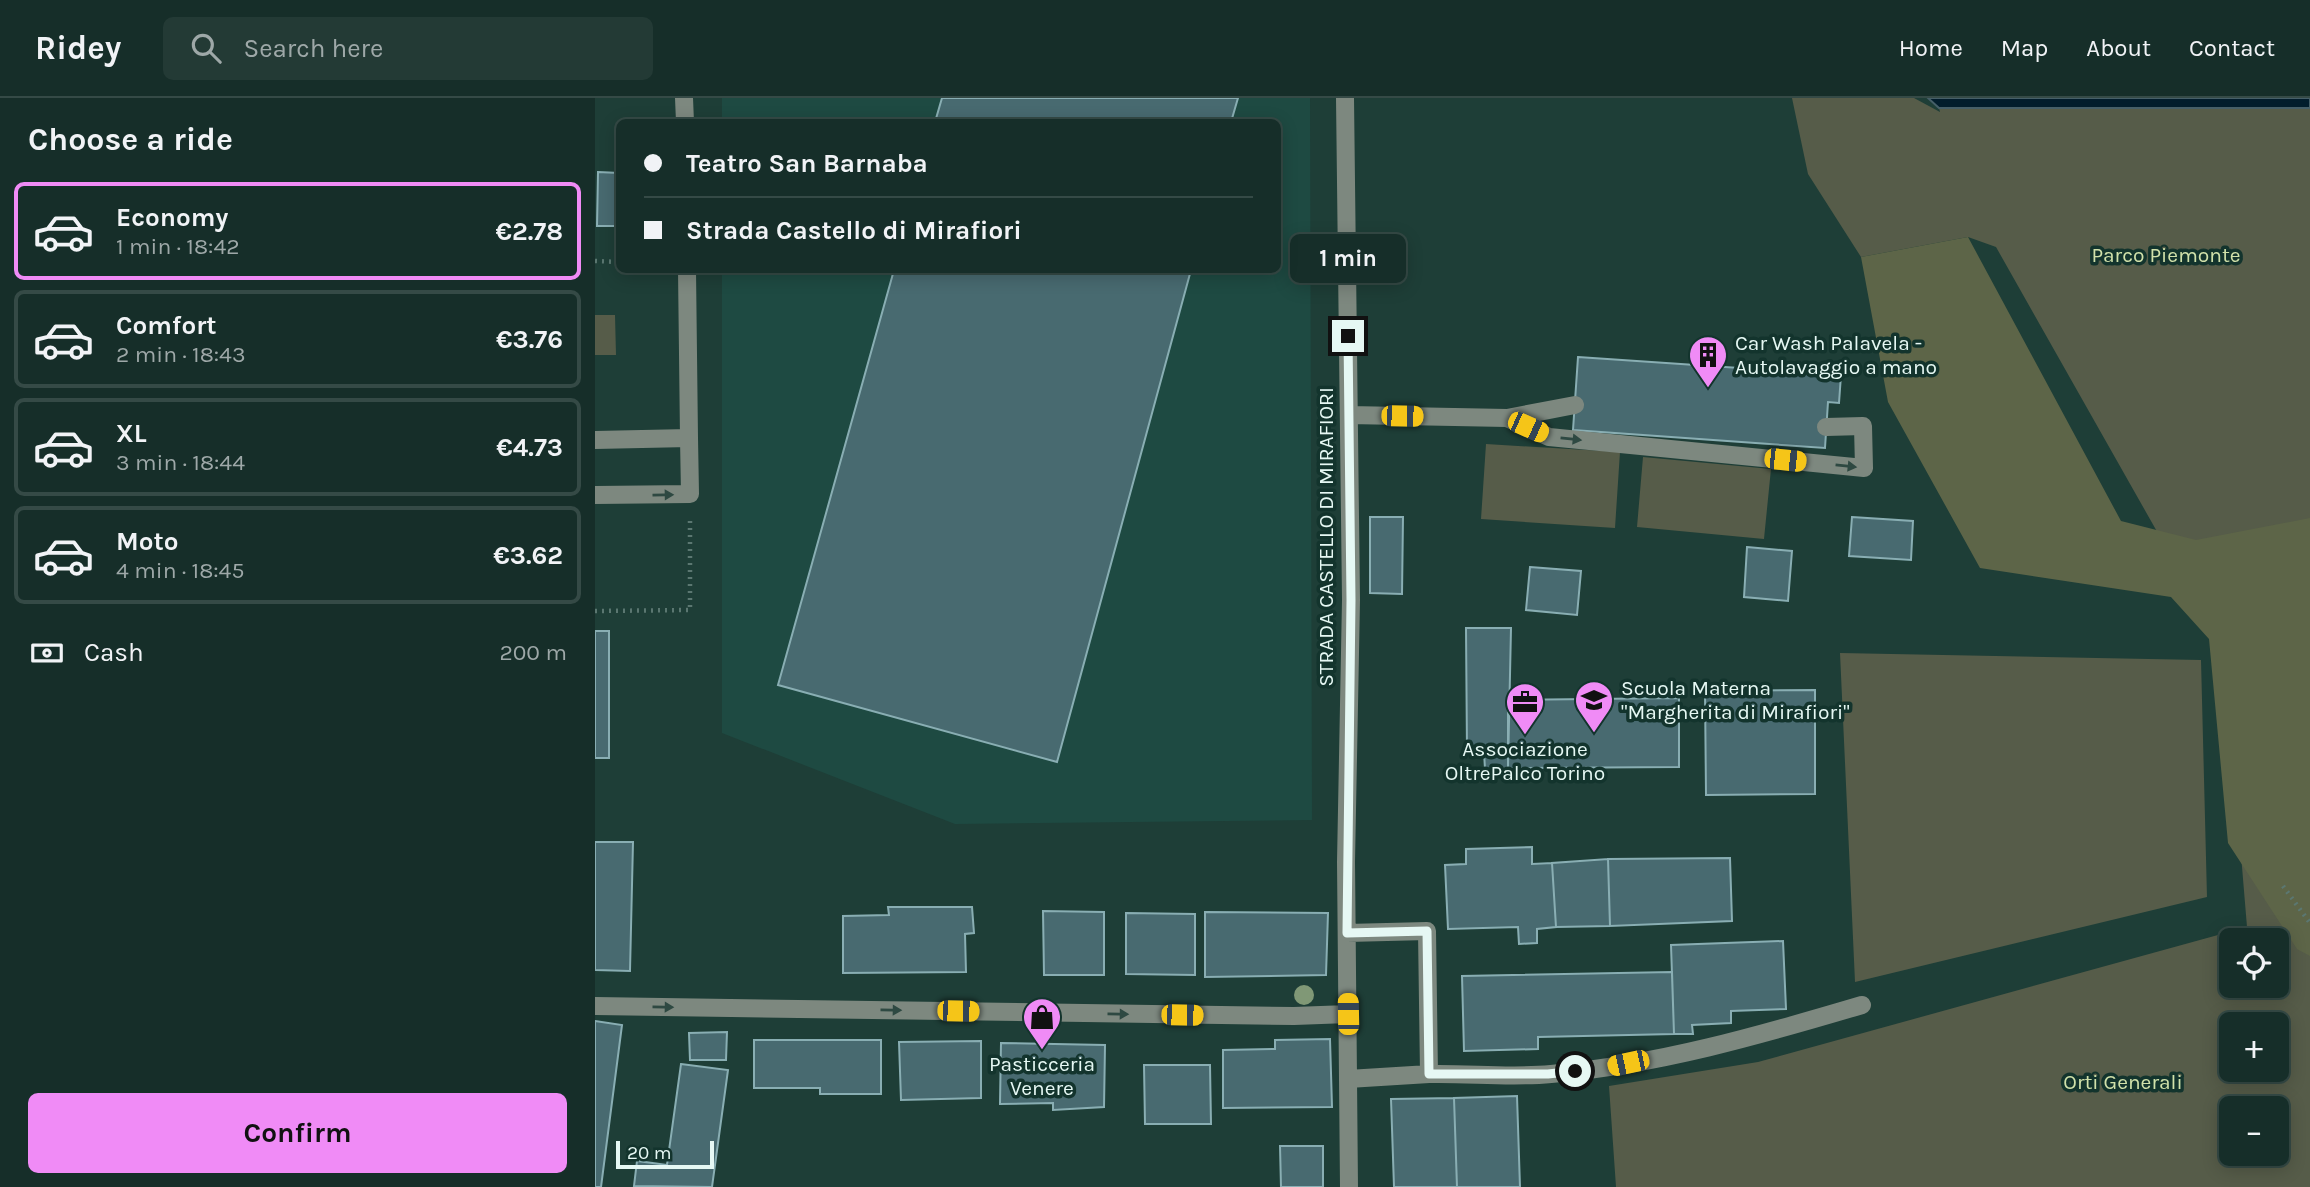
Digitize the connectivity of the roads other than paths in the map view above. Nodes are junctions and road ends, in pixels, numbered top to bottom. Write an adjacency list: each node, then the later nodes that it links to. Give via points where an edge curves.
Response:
1 (684, 98): 3 (street)
2 (1345, 98): 6 (street, STRADA CASTELLO DI MIRAFIORI)
3 (685, 119)
4 (687, 273): 9 (street)
5 (1575, 405): 7 (street)
6 (1349, 415): 7 (street); 12 (street, STRADA CASTELLO DI MIRAFIORI)
7 (1507, 418): 8 (street, one-way to 8, via 1549,437 1864,468 1863,426)
8 (1826, 427)
9 (689, 438): 10 (street); 11 (street, one-way to 9, via 691,494)
10 (595, 440)
11 (595, 495)
12 (1347, 933): 15 (street, STRADA CASTELLO DI MIRAFIORI); 16 (street, via 1427,931)
13 (1862, 1005): 16 (street, via 1753,1037 1603,1068 1548,1074)
14 (595, 1006): 15 (street, one-way to 15)
15 (1348, 1014): 17 (street, STRADA CASTELLO DI MIRAFIORI)
16 (1429, 1074): 17 (street)
17 (1348, 1079): 18 (street, STRADA CASTELLO DI MIRAFIORI)
18 (1349, 1187)

